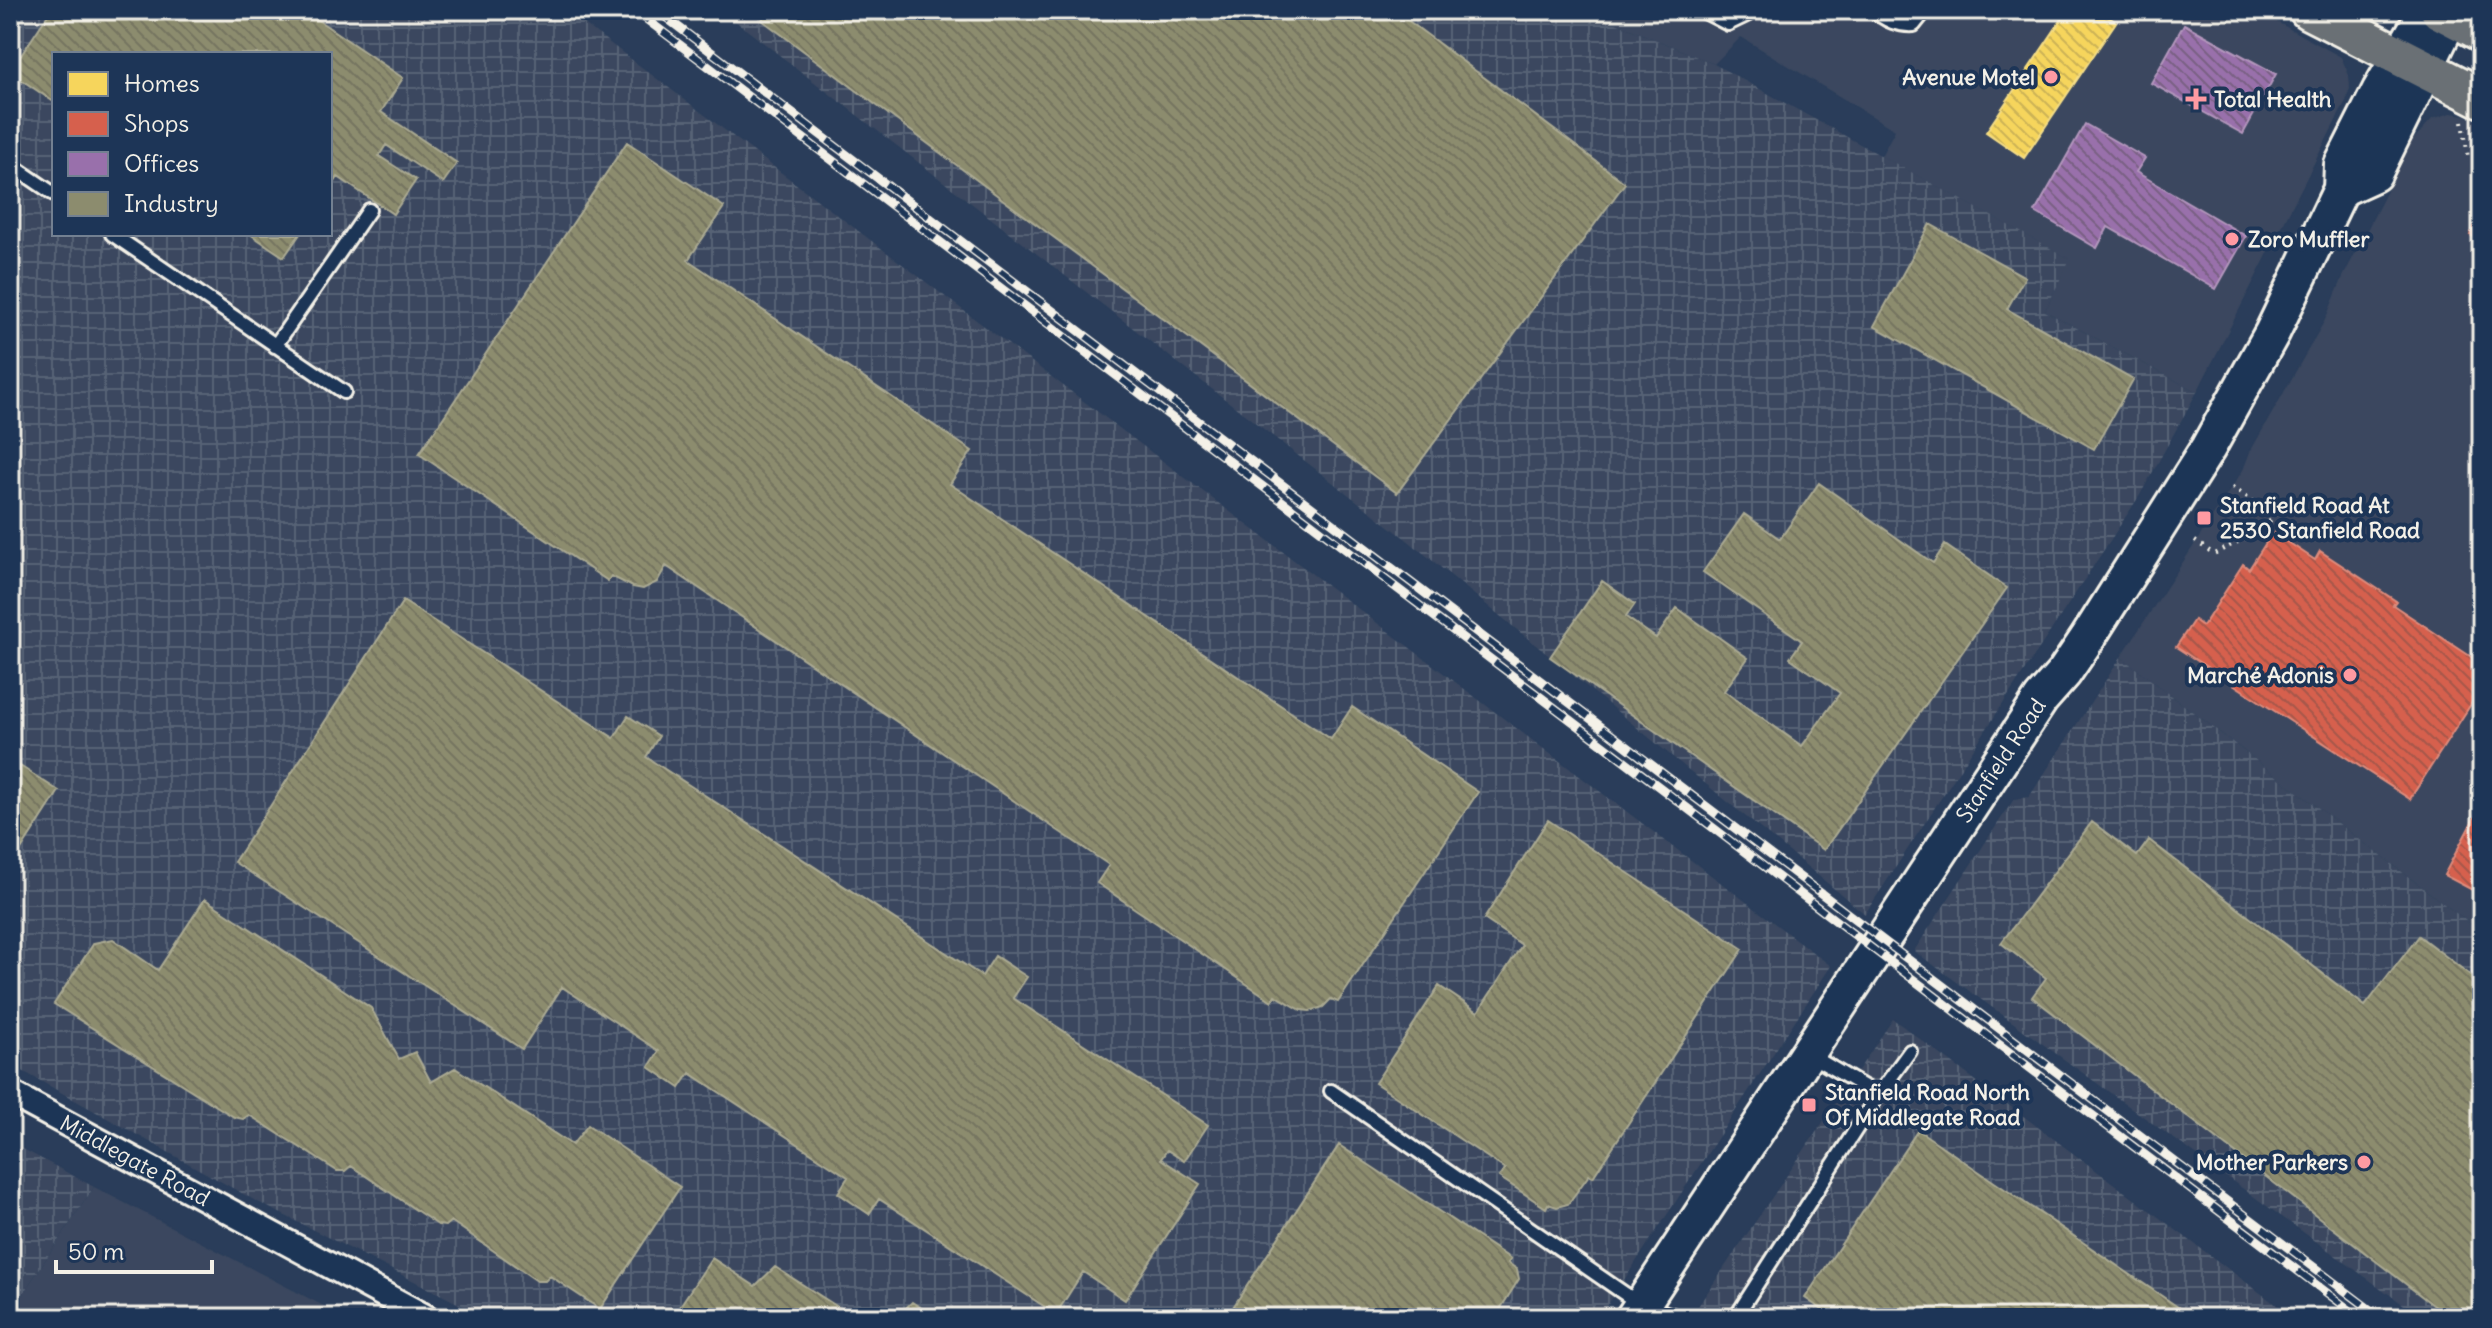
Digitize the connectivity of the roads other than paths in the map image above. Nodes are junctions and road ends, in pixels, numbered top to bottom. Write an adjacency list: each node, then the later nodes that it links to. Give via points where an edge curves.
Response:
1 (1701, 10): 2 (lane, via 1728,24)
2 (1757, 10)
3 (1875, 10): 4 (lane, via 1902,26 1914,25)
4 (1926, 10)
5 (2309, 10): 7 (main road)
6 (2451, 16): 7 (street, Stanfield Road)
7 (2413, 63): 8 (main road); 16 (street, Stanfield Road, via 2342,165 2341,189 2272,333 2150,543)
8 (2472, 104)
9 (10, 164): 10 (lane)
10 (52, 193)
11 (369, 210): 13 (lane)
12 (115, 236): 13 (lane)
13 (275, 346): 14 (lane)
14 (344, 392)
15 (1910, 1051): 19 (lane)
16 (1808, 1053): 19 (lane); 20 (street, Stanfield Road)
17 (1331, 1091): 20 (lane)
18 (10, 1093): 21 (street, Middlegate Road)
19 (1878, 1095): 23 (lane)
20 (1637, 1312): 22 (lane)
21 (427, 1318)
22 (1682, 1318)
23 (1735, 1318)

